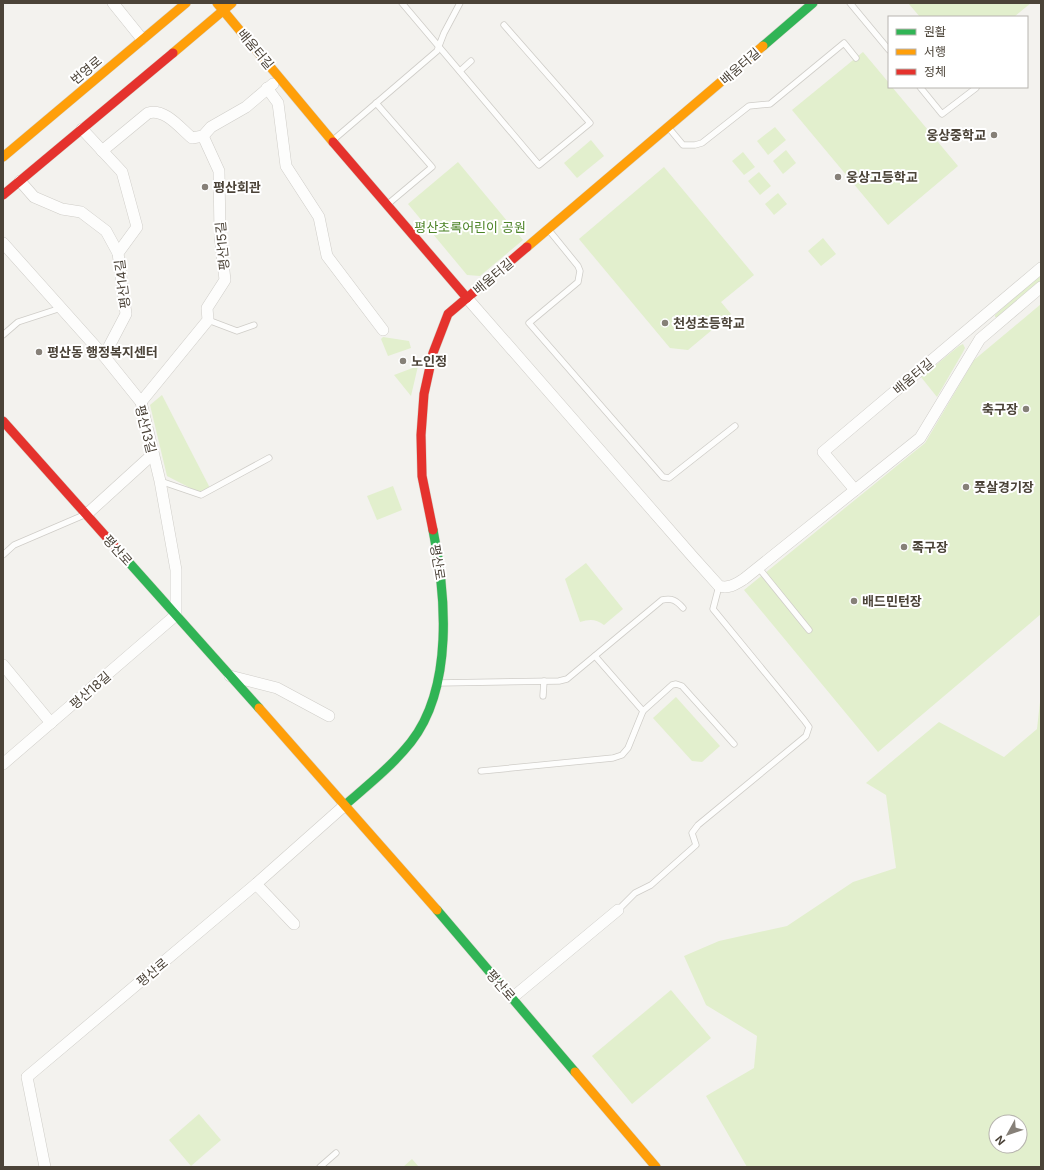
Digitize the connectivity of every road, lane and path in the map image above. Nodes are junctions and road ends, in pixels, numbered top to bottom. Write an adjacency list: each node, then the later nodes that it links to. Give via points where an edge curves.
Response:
1 (113, 3): 11 (street)
2 (186, 3): 11 (street, 번영로)
3 (217, 3): 9 (street, 배움터길)
4 (232, 3): 9 (street)
5 (402, 3): 12 (lane)
6 (460, 3): 12 (lane)
7 (813, 3): 22 (street, 배움터길)
8 (850, 3): 13 (lane)
9 (224, 11): 17 (street, 배움터길); 23 (street)
10 (504, 24): 16 (lane, via 590,123 540,166)
11 (142, 39): 27 (street, 번영로)
12 (439, 45): 16 (lane); 21 (lane, via 436,51)
13 (888, 49)
14 (856, 58): 22 (lane, via 844,43 770,104 749,106 702,143 683,145)
15 (471, 61): 16 (lane)
16 (460, 70)
17 (279, 78): 18 (street); 25 (street, 배움터길)
18 (267, 88): 24 (street, via 246,106 211,127); 41 (street, via 278,103 286,166 319,217 327,256)
19 (921, 88): 20 (lane, via 942,114)
20 (976, 88)
21 (376, 103): 25 (lane); 30 (lane, via 432,167)
22 (668, 127): 31 (street, 배움터길)
23 (82, 129): 26 (street, 평산14길); 28 (street)
24 (203, 136): 26 (street, via 192,138 164,114 156,111 148,113); 38 (street, 평산15길, via 219,171 220,236 225,280 207,308)
25 (332, 141): 30 (street, 배움터길)
26 (102, 151): 33 (street, 평산14길, via 122,172 137,227)
27 (3, 157)
28 (20, 181): 29 (street); 33 (street, via 34,197 62,209 81,212 106,231)
29 (3, 195)
30 (387, 205): 36 (street, 배움터길)
31 (548, 229): 36 (street, 배움터길); 47 (lane, via 578,266 580,278 529,323 664,477 669,478)
32 (3, 243): 37 (street, 평산13길)
33 (118, 253): 44 (street, 평산14길, via 126,314)
34 (1041, 268): 40 (street, 배움터길)
35 (1041, 287): 43 (street)
36 (467, 298): 55 (street); 63 (street, 평산로, via 448,314 436,343 426,383 421,428 422,476 442,593)
37 (61, 308): 42 (lane, via 18,322); 44 (street, 평산13길)
38 (208, 320): 39 (lane, via 237,331); 45 (street, 평산15길)
39 (254, 325)
40 (970, 328): 43 (street); 51 (street, 배움터길, via 823,452)
41 (383, 330)
42 (3, 335)
43 (980, 339): 51 (street, via 920,438)
44 (104, 356): 45 (street, 평산13길)
45 (141, 402): 48 (street, 평산13길)
46 (3, 421): 52 (street, 평산로)
47 (735, 426)
48 (153, 454): 50 (street, 평산13길); 52 (street)
49 (268, 458): 50 (lane, via 201,495)
50 (160, 481): 57 (street, 평산13길, via 176,570)
51 (855, 490): 54 (street)
52 (87, 514): 53 (lane, via 14,545); 57 (street, 평산로)
53 (3, 555)
54 (758, 567): 55 (street, via 732,586); 58 (lane)
55 (719, 586): 73 (lane, via 713,609 809,727 806,736 698,825 692,833 696,845)
56 (683, 608): 59 (lane, via 676,600 662,600)
57 (176, 615): 61 (street, 평산로); 67 (street, 평산18길)
58 (809, 630)
59 (595, 656): 62 (lane, via 567,679); 65 (lane)
60 (3, 665): 67 (street)
61 (230, 676): 66 (street, via 277,688); 71 (street, 평산로)
62 (544, 681): 63 (lane); 64 (lane)
63 (438, 683): 71 (street, 평산로, via 428,714 405,751)
64 (543, 696)
65 (643, 710): 68 (lane, via 672,685 682,686); 70 (lane, via 628,748 622,755 613,758)
66 (329, 716)
67 (51, 723): 69 (street, 평산18길)
68 (734, 744)
69 (3, 764)
70 (481, 770)
71 (345, 804): 72 (street, 평산로); 75 (street, 평산로)
72 (256, 884): 74 (street); 77 (street, 평산로, via 27,1077)
73 (618, 910): 75 (street)
74 (294, 924)
75 (512, 998): 79 (street, 평산로)
76 (336, 1153): 78 (lane)
77 (45, 1167)
78 (320, 1167)
79 (656, 1167)

